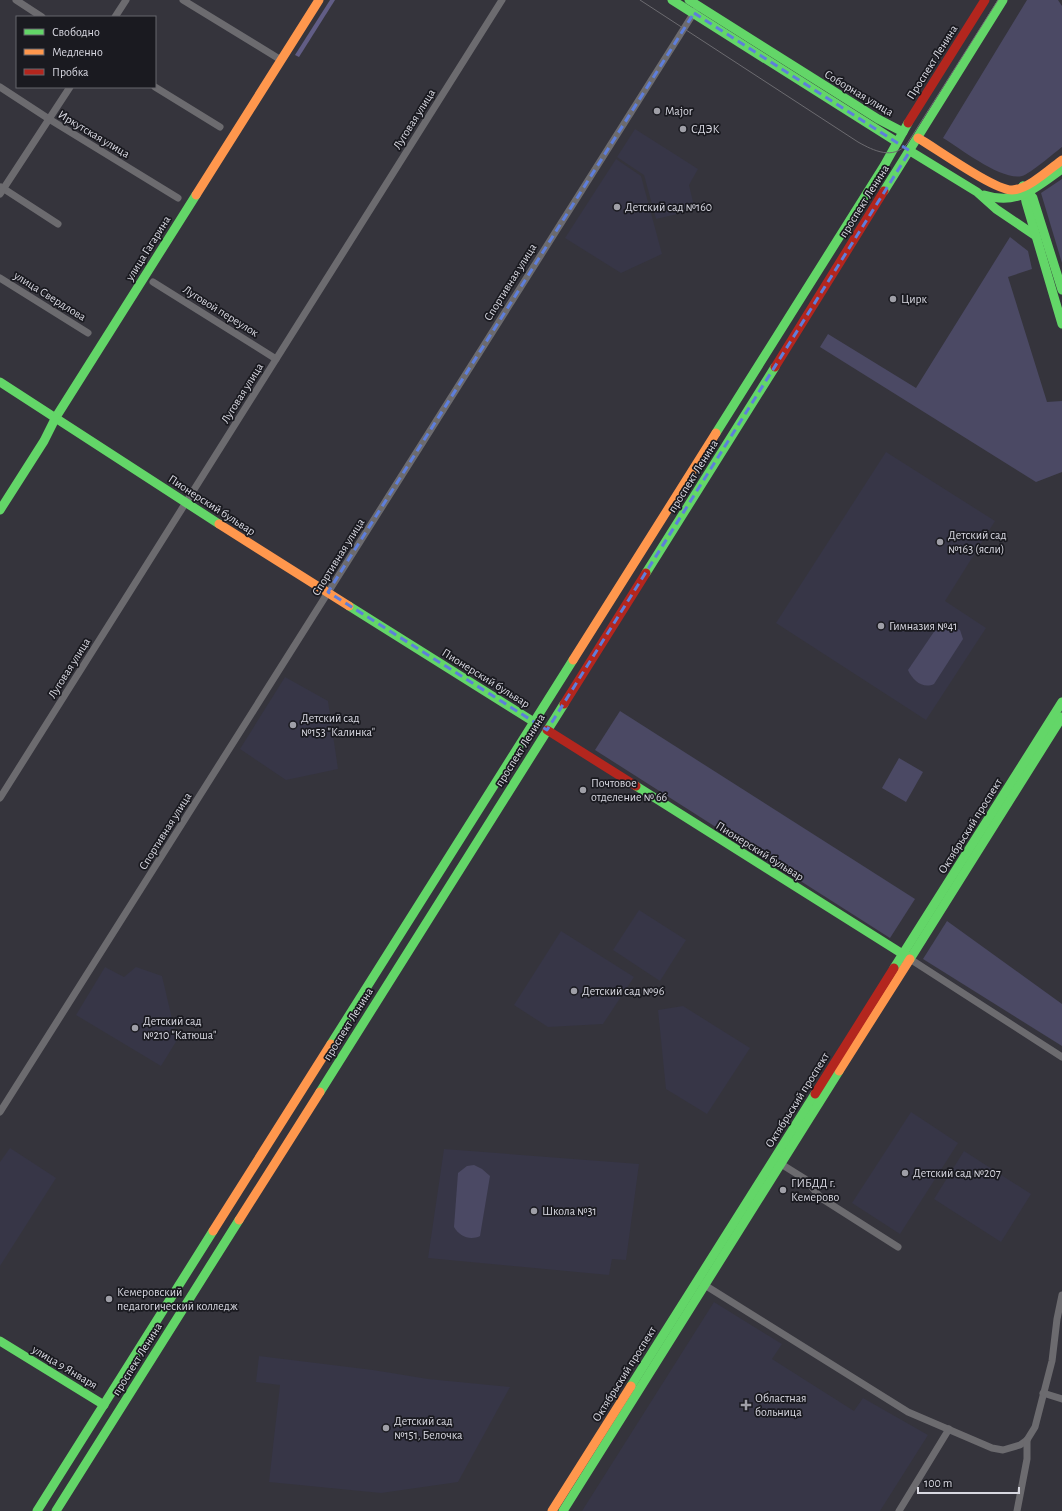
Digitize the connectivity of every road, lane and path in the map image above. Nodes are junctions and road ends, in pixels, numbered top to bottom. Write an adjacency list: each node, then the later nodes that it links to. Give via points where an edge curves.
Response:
1 (16, 0): 11 (street)
2 (126, 0): 12 (street)
3 (182, 0): 13 (street)
4 (318, 0): 13 (main road, улица Гагарина)
5 (502, 0): 36 (street, Луговая улица)
6 (672, 0): 10 (main road, Соборная улица)
7 (689, 0): 10 (main road, Соборная улица)
8 (985, 0): 19 (main road, Проспект Ленина)
9 (1003, 0): 20 (main road, проспект Ленина)
10 (696, 10): 19 (main road, Соборная улица); 21 (main road, Соборная улица); 41 (street, Спортивная улица)
11 (40, 16)
12 (116, 16)
13 (281, 60): 38 (main road, улица Гагарина)
14 (0, 87): 17 (street, Иркутская улица)
15 (69, 88): 17 (street)
16 (156, 88): 18 (street)
17 (49, 120): 25 (street); 28 (street, Иркутская улица)
18 (220, 126)
19 (903, 132): 20 (main road, Соборная улица); 21 (main road, Проспект Ленина)
20 (918, 138): 22 (main road, проспект Ленина); 26 (main road, Соборная улица, via 1002,187)
21 (897, 142): 22 (main road, Соборная улица); 44 (main road, проспект Ленина)
22 (910, 151): 27 (main road, Соборная улица); 45 (main road, проспект Ленина)
23 (1062, 160): 26 (main road)
24 (1062, 169): 26 (main road)
25 (1, 190): 29 (street)
26 (1025, 190): 27 (main road, Соборная улица, via 1016,199 1003,201); 30 (main road); 33 (main road, via 1033,198)
27 (977, 192): 30 (main road, Соборная улица, via 996,209)
28 (178, 198)
29 (58, 224)
30 (1036, 236): 34 (main road)
31 (0, 278): 35 (street, улица Свердлова)
32 (153, 282): 36 (street, Луговой переулок)
33 (1062, 290)
34 (1062, 324)
35 (88, 333)
36 (276, 359): 39 (street, Луговая улица)
37 (0, 382): 38 (main road, Пионерский бульвар)
38 (56, 417): 39 (main road, Пионерский бульвар); 40 (main road, улица Гагарина, via 44,441)
39 (186, 503): 41 (main road, Пионерский бульвар); 46 (street, Луговая улица)
40 (0, 510)
41 (328, 592): 44 (main road, Пионерский бульвар); 51 (street, Спортивная улица)
42 (1062, 702): 47 (main road, Октябрьский проспект)
43 (1062, 718): 47 (main road, Октябрьский проспект)
44 (534, 722): 45 (main road, Пионерский бульвар); 49 (main road, проспект Ленина)
45 (547, 730): 47 (main road, Пионерский бульвар); 50 (main road, проспект Ленина)
46 (0, 798)
47 (906, 957): 48 (street, Пионерский бульвар); 52 (main road, Октябрьский проспект); 54 (main road, Октябрьский проспект)
48 (1062, 1056)
49 (317, 1069): 50 (main road); 59 (main road, проспект Ленина)
50 (330, 1075): 60 (main road, проспект Ленина)
51 (0, 1112)
52 (781, 1164): 53 (street, via 805,1178 822,1198); 54 (main road, Октябрьский проспект)
53 (898, 1247)
54 (701, 1283): 61 (street, via 908,1412); 65 (main road, Октябрьский проспект); 66 (main road, Октябрьский проспект)
55 (1062, 1295): 57 (street, via 1052,1361)
56 (0, 1341): 59 (main road, улица 9 Января)
57 (1043, 1393): 58 (street); 62 (street, via 1035,1427)
58 (1062, 1399)
59 (104, 1405): 60 (main road, улица 9 Января); 63 (main road, проспект Ленина)
60 (117, 1413): 64 (main road, проспект Ленина)
61 (949, 1429): 62 (street, via 992,1448 1003,1450); 67 (street)
62 (1027, 1440): 68 (street, via 1027,1459)
63 (37, 1511)
64 (56, 1511)
65 (552, 1511)
66 (563, 1511)
67 (899, 1511)
68 (1017, 1511)

